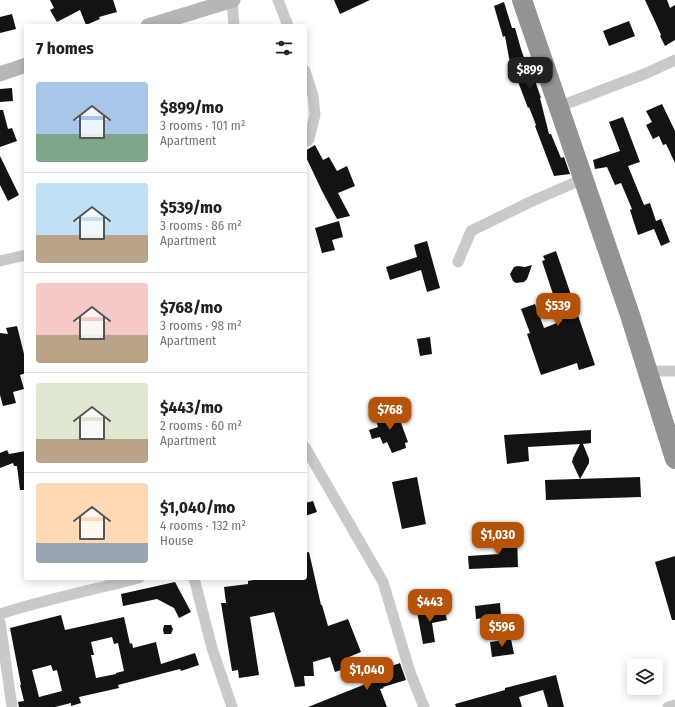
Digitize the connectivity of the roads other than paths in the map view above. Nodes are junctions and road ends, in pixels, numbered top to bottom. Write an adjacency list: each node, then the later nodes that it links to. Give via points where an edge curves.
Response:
1 (232, 0): 4 (street); 5 (street)
2 (278, 0): 6 (street)
3 (522, 0): 11 (highway)
4 (154, 24)
5 (234, 24)
6 (287, 24)
7 (675, 60): 11 (street)
8 (24, 66): 9 (street)
9 (0, 74)
10 (307, 77): 12 (street, via 315,115)
11 (558, 107): 13 (highway)
12 (307, 141)
13 (583, 179): 16 (street, via 471,231); 17 (highway)
14 (24, 255): 15 (street)
15 (0, 261)
16 (458, 262)
17 (648, 371): 18 (street); 20 (highway)
18 (675, 371)
19 (307, 450): 28 (street, via 383,582 410,672)
20 (675, 458)
21 (133, 580): 23 (street, via 38,602)
22 (195, 580): 27 (street, via 212,648)
23 (0, 614)
24 (0, 622): 26 (street)
25 (675, 705): 29 (street)
26 (12, 707)
27 (232, 707)
28 (424, 707)
29 (668, 707)

